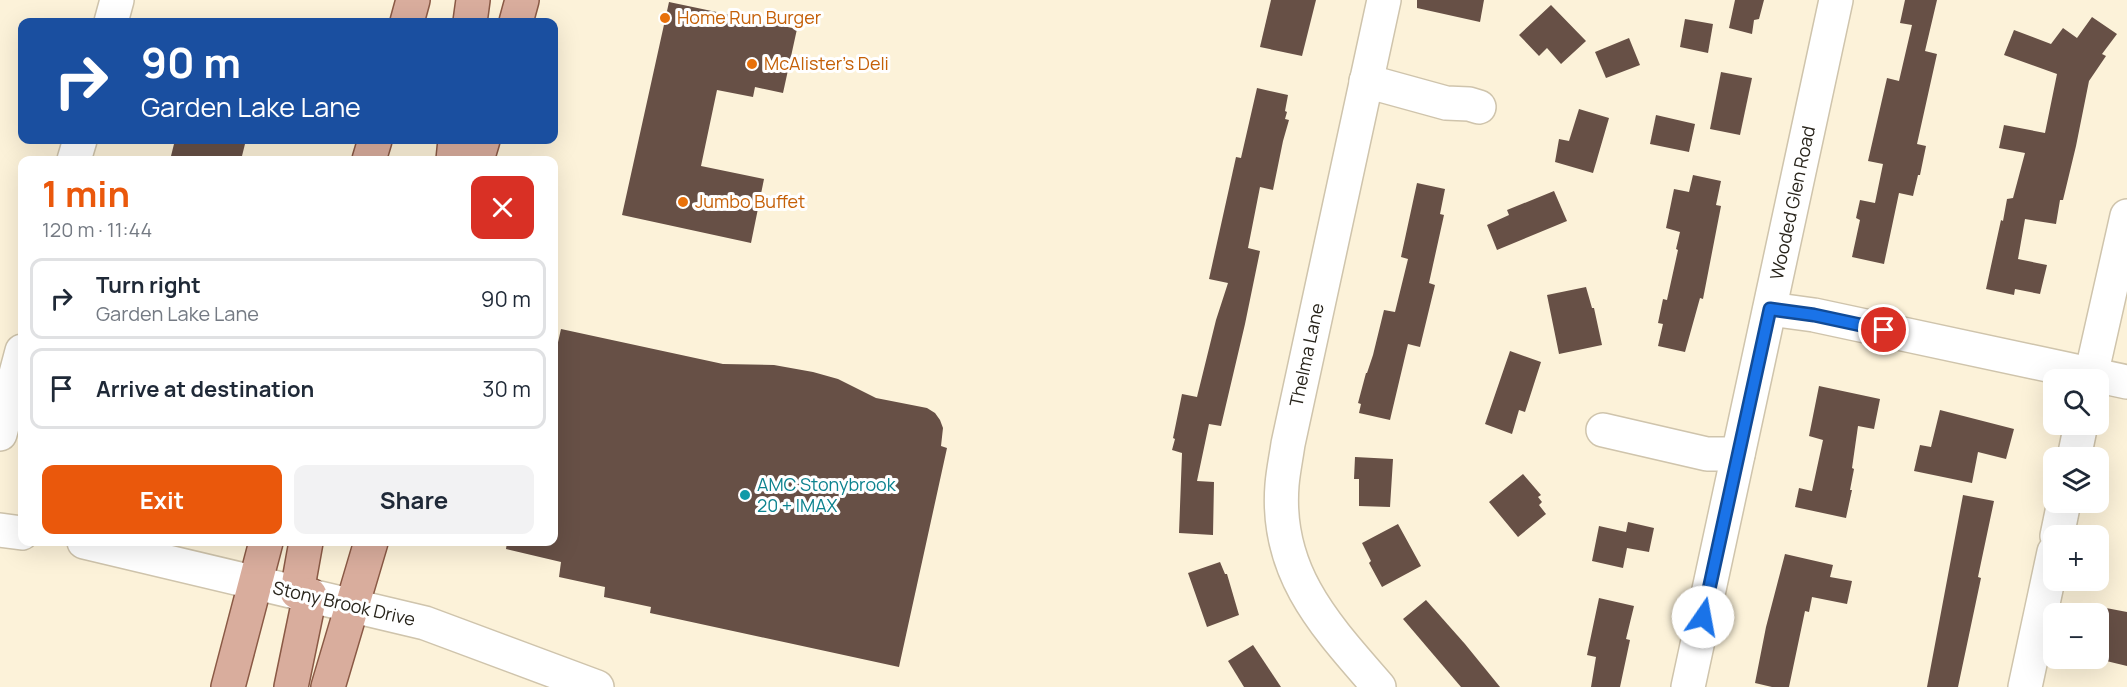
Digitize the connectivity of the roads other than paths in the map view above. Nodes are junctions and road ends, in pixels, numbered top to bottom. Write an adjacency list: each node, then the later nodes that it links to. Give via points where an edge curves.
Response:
1 (117, 0): 7 (street)
2 (413, 0): 8 (main road)
3 (473, 0): 9 (main road)
4 (522, 0): 10 (main road)
5 (1383, 0): 11 (street, Thelma Lane)
6 (1836, 0): 14 (street, Wooded Glen Road)
7 (112, 18)
8 (408, 18)
9 (471, 18)
10 (517, 18)
11 (1366, 81): 12 (street, via 1446,103); 37 (street, Thelma Lane, via 1281,486 1283,520 1296,574 1324,623)
12 (1479, 107)
13 (2127, 216): 17 (street)
14 (1770, 309): 16 (street, via 1814,315); 22 (street, Wooded Glen Road)
15 (18, 366): 21 (street)
16 (2055, 369)
17 (2093, 369)
18 (2109, 380): 19 (street)
19 (2127, 382)
20 (1604, 430): 22 (street, via 1707,454)
21 (0, 434)
22 (1738, 454): 38 (street, Wooded Glen Road)
23 (0, 530): 24 (street)
24 (18, 532)
25 (101, 546): 29 (street, Stony Brook Drive)
26 (265, 546): 29 (main road)
27 (306, 546): 31 (main road)
28 (370, 546): 32 (main road)
29 (255, 582): 31 (street, Stony Brook Drive); 33 (main road)
30 (2046, 591): 39 (street)
31 (304, 594): 32 (street, Stony Brook Drive); 34 (main road)
32 (353, 605): 35 (main road); 36 (street, Stony Brook Drive, via 425,623)
33 (228, 687)
34 (291, 687)
35 (328, 687)
36 (597, 687)
37 (1379, 687)
38 (1688, 687)
39 (2025, 687)

